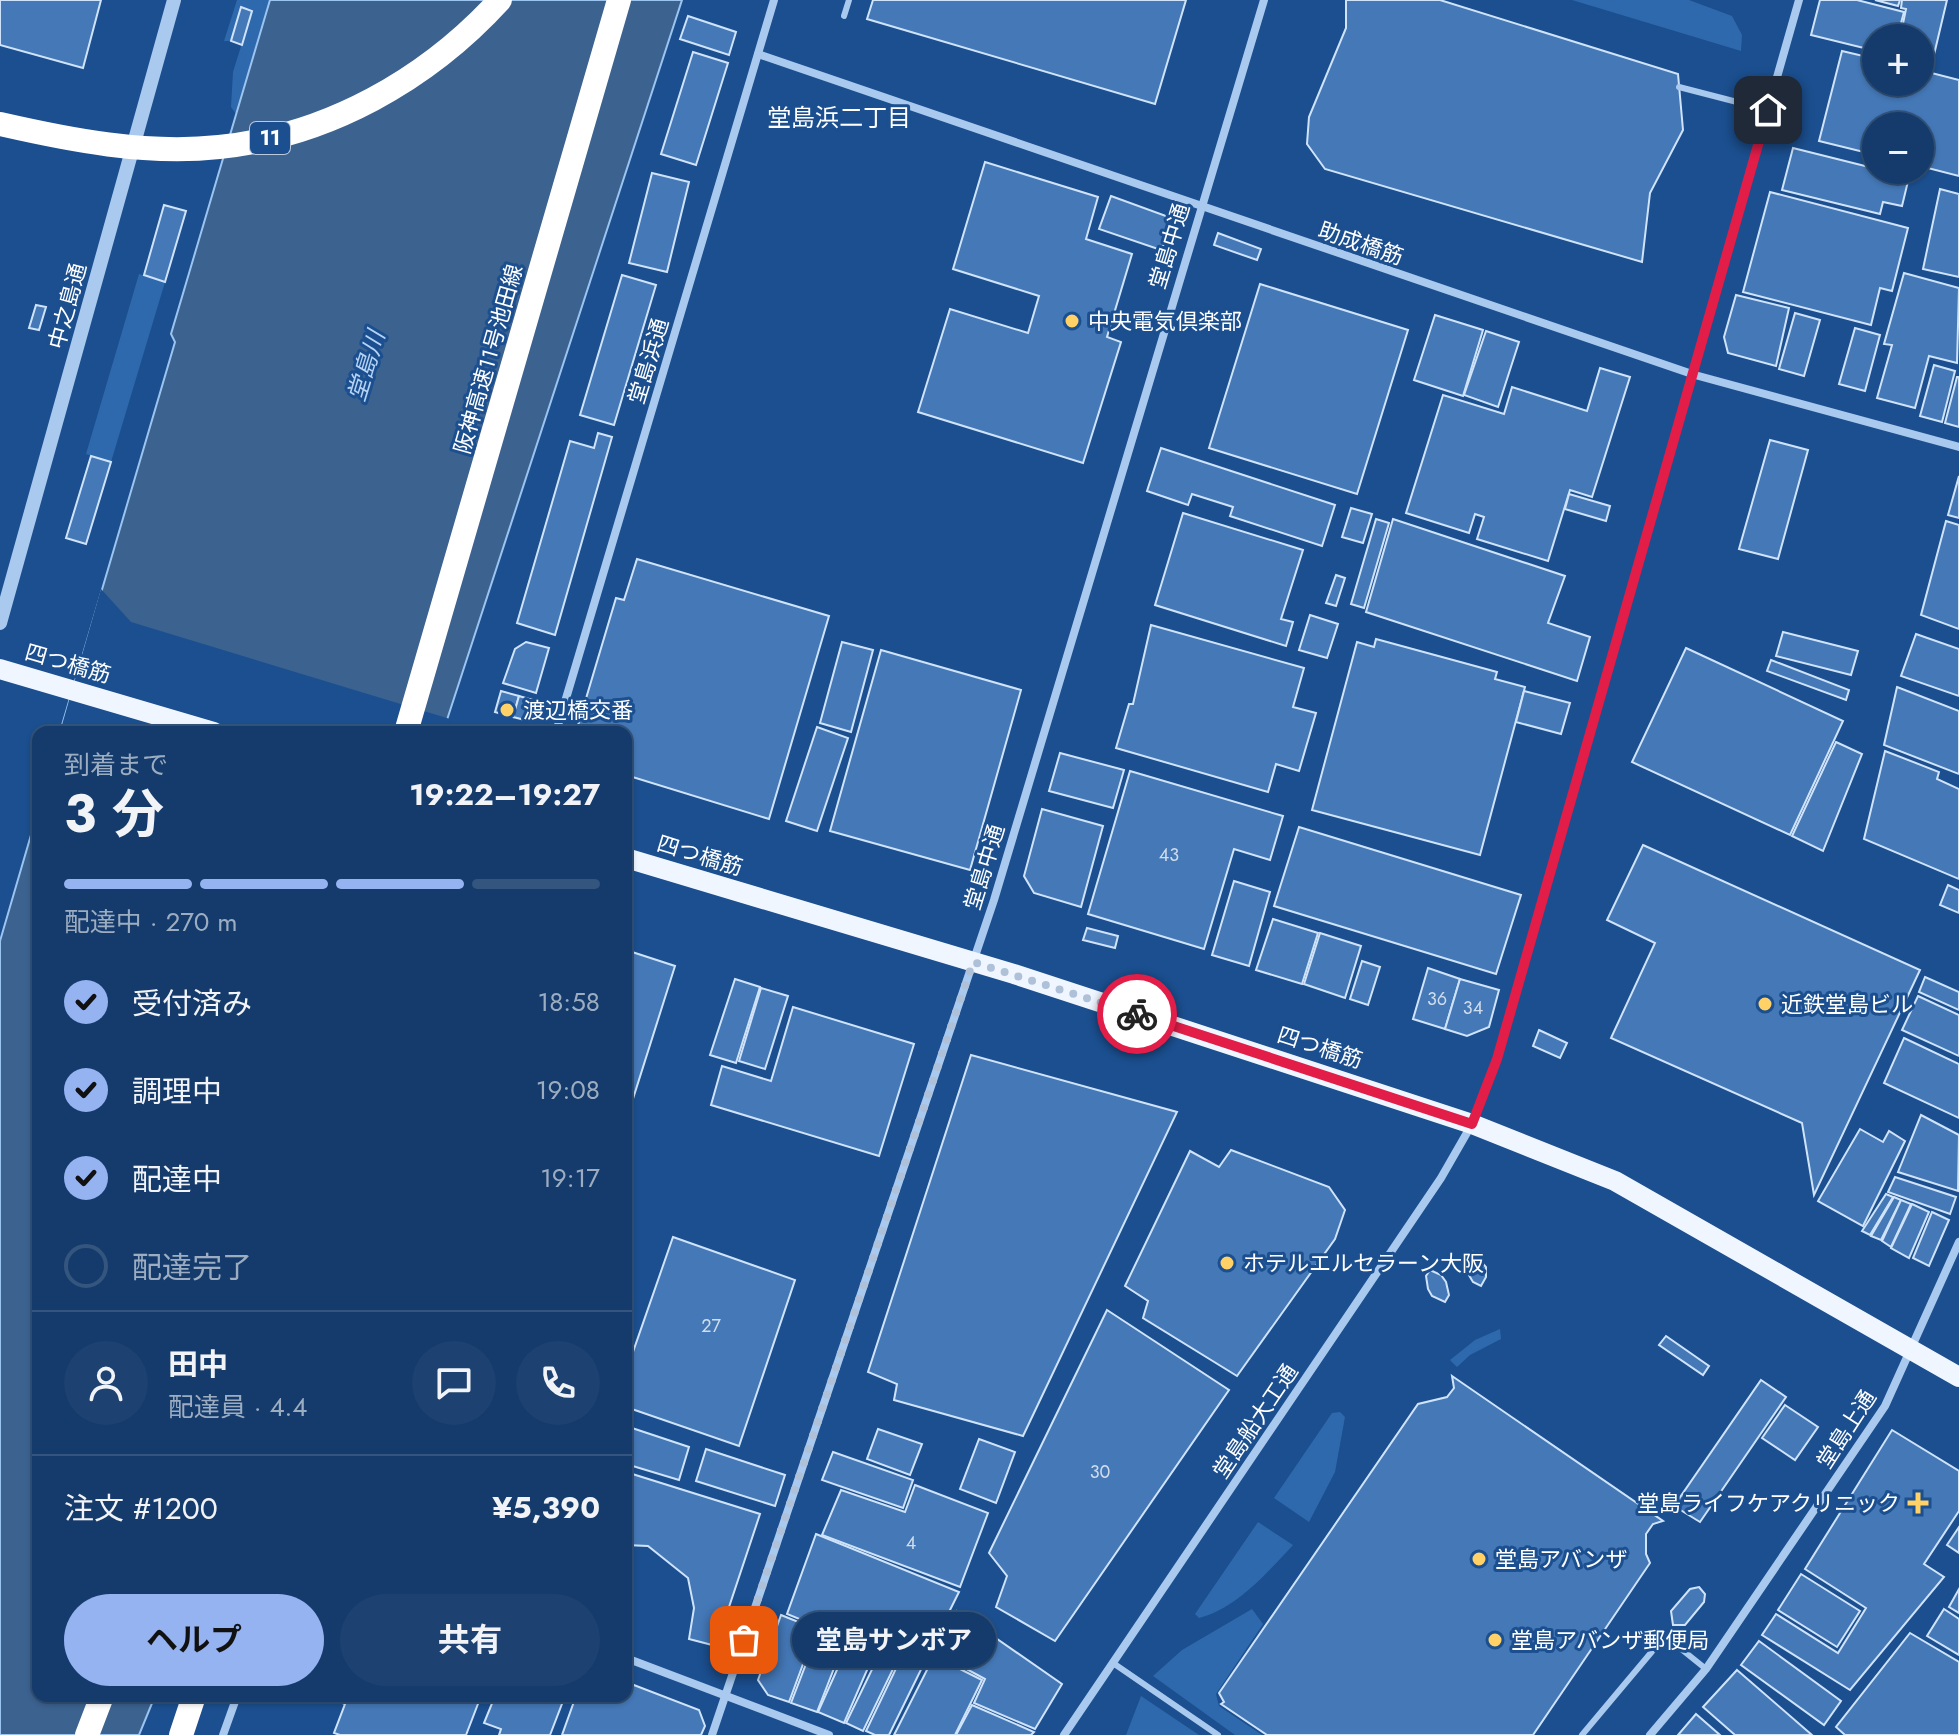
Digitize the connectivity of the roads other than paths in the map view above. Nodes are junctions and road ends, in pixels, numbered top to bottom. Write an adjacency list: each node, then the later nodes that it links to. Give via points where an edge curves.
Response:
1 (174, 0): 16 (street, 中之島通)
2 (500, 0): 12 (highway, 11, bridge, via 443,55 392,91 277,137 217,147 157,147 96,143)
3 (619, 0): 19 (highway, 阪神高速11号池田線)
4 (774, 0): 9 (street, 堂島浜通)
5 (849, 0): 8 (lane)
6 (1264, 0): 13 (street, 堂島中通)
7 (1799, 0): 11 (street, 堂島船大工通)
8 (844, 16)
9 (758, 54): 13 (street, 助成橋筋); 20 (street, 堂島浜通)
10 (1679, 87): 11 (lane)
11 (1768, 110): 14 (street, 堂島船大工通)
12 (0, 124)
13 (1199, 207): 14 (street, 助成橋筋); 22 (street, 堂島中通)
14 (1695, 375): 15 (street, 助成橋筋); 23 (street, 堂島船大工通, via 1497,1059)
15 (1959, 447)
16 (0, 623)
17 (0, 669): 18 (main road, 四つ橋筋)
18 (194, 726)
19 (408, 726)
20 (558, 726)
21 (632, 860): 22 (main road, 四つ橋筋)
22 (973, 962): 23 (main road, 四つ橋筋); 30 (street, 堂島中通)
23 (1472, 1124): 25 (main road, 四つ橋筋, via 1615,1181); 28 (street, 堂島船大工通, via 1433,1191)
24 (1959, 1242): 25 (street, 堂島上通)
25 (1912, 1349): 26 (main road, 四つ橋筋); 29 (street, 堂島上通, via 1885,1406)
26 (1959, 1377)
27 (632, 1660): 30 (street)
28 (1113, 1663): 39 (street, 堂島船大工通); 40 (lane)
29 (1706, 1669): 41 (lane, via 1665,1636); 42 (street, 堂島上通)
30 (726, 1695): 37 (street, 堂島中通); 38 (street)
31 (100, 1702): 34 (highway)
32 (192, 1702): 35 (highway)
33 (235, 1702): 36 (street)
34 (87, 1735)
35 (181, 1735)
36 (223, 1735)
37 (712, 1735)
38 (829, 1735)
39 (1064, 1735)
40 (1218, 1735)
41 (1582, 1735)
42 (1650, 1735)

